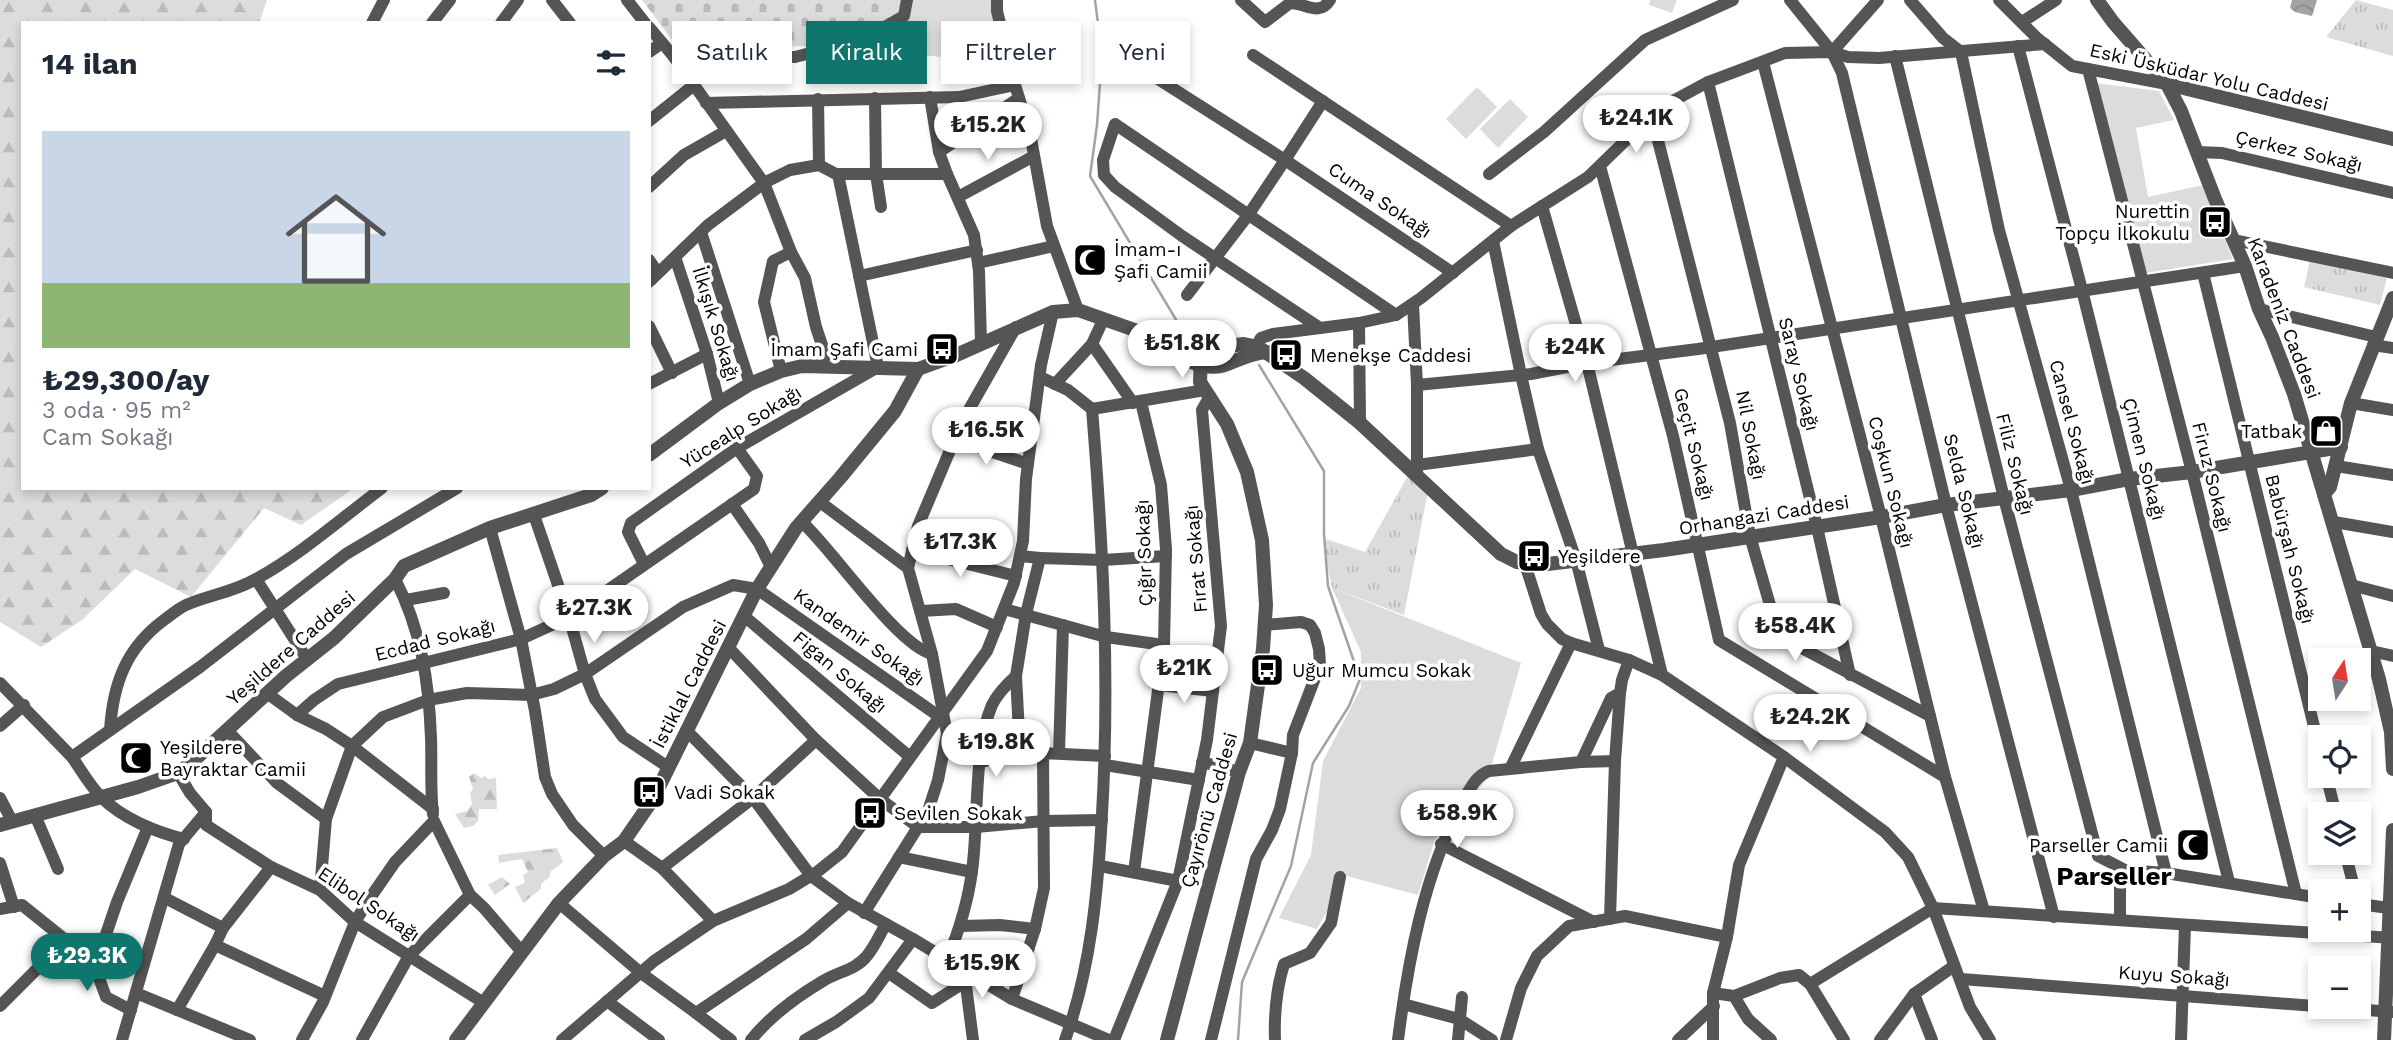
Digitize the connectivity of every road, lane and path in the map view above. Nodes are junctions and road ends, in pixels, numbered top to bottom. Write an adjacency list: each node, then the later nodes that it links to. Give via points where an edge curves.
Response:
1 (384, 0): 17 (street)
2 (450, 0): 18 (street)
3 (518, 0): 19 (street)
4 (552, 0): 20 (street)
5 (627, 0): 21 (street)
6 (907, 0): 33 (street, via 904,16 864,38)
7 (997, 0): 41 (street)
8 (1241, 0): 9 (street, via 1265,22 1290,3 1319,9)
9 (1330, 0)
10 (1733, 0): 64 (street, via 1645,40 1544,132)
11 (1878, 0): 28 (street)
12 (1910, 0): 29 (street)
13 (1999, 0): 22 (street, Eski Üsküdar Yolu Caddesi)
14 (2056, 0): 22 (street)
15 (2097, 0): 34 (street, Karadeniz Caddesi)
16 (1798, 3): 28 (street, Selda Sokağı)
17 (373, 21)
18 (434, 21)
19 (502, 21)
20 (568, 21)
21 (643, 21)
22 (2022, 22): 25 (street, Eski Üsküdar Yolu Caddesi)
23 (651, 29): 24 (street)
24 (662, 43): 27 (street); 30 (street)
25 (2045, 44): 26 (street); 36 (street, Eski Üsküdar Yolu Caddesi, via 2072,66)
26 (2018, 46): 29 (street); 88 (street, Çimen Sokağı)
27 (651, 51)
28 (1832, 52): 32 (street, via 1848,57); 35 (street, via 1785,53); 98 (street, Selda Sokağı, via 1842,74)
29 (1961, 52): 32 (street); 91 (street, Cansel Sokağı)
30 (672, 55)
31 (1254, 55): 48 (street)
32 (1895, 56): 93 (street, Filiz Sokağı)
33 (792, 57)
34 (2144, 58): 37 (street); 42 (street, Karadeniz Caddesi)
35 (1763, 62): 38 (street); 103 (street, Coşkun Sokağı)
36 (2088, 69): 37 (street, Eski Üsküdar Yolu Caddesi); 87 (street, Firuz Sokağı)
37 (2132, 78): 42 (street, Eski Üsküdar Yolu Caddesi)
38 (1708, 82): 51 (street, via 1658,109); 105 (street, Saray Sokağı)
39 (1166, 84): 58 (street, Cuma Sokağı)
40 (694, 85): 49 (street); 52 (street)
41 (1015, 85): 44 (street, via 959,97); 46 (street)
42 (2167, 85): 43 (street, Eski Üsküdar Yolu Caddesi); 50 (street, Karadeniz Caddesi)
43 (2210, 95): 50 (street); 54 (street, Eski Üsküdar Yolu Caddesi)
44 (930, 97): 45 (street); 55 (street)
45 (875, 98): 47 (street); 62 (street)
46 (1019, 98): 55 (street); 57 (street)
47 (818, 99): 49 (street); 59 (street)
48 (1323, 102): 58 (street); 72 (street)
49 (705, 103): 53 (street)
50 (2181, 111): 56 (street, Karadeniz Caddesi)
51 (1652, 117): 60 (street); 110 (street, Nil Sokağı)
52 (651, 119)
53 (726, 131): 65 (street); 66 (street, via 684,155)
54 (2393, 139)
55 (939, 152): 63 (street)
56 (2197, 152): 67 (street, Çerkez Sokağı, via 2222,153); 75 (street, Karadeniz Caddesi)
57 (1034, 156): 68 (street); 76 (street)
58 (1285, 160): 71 (street); 82 (street, Cuma Sokağı)
59 (819, 165): 61 (street); 65 (street, via 790,170)
60 (1600, 166): 69 (street); 114 (street, Geçit Sokağı)
61 (838, 174): 62 (street); 85 (street)
62 (876, 174): 63 (street); 70 (street)
63 (947, 174): 68 (street)
64 (1489, 174)
65 (764, 183): 73 (street); 77 (street)
66 (651, 185)
67 (2393, 193)
68 (958, 197): 78 (street, via 974,235)
69 (1542, 206): 72 (street); 117 (street)
70 (881, 207)
71 (1249, 214): 80 (street); 80 (street, via 1115,124 1103,160 1104,175); 97 (street)
72 (1511, 226): 74 (street)
73 (701, 232): 79 (street); 126 (street)
74 (1493, 240): 82 (street); 123 (street)
75 (2234, 240): 81 (street, Karadeniz Caddesi); 84 (street)
76 (1054, 246): 78 (street); 95 (street)
77 (791, 252): 118 (street, via 805,278); 121 (street, via 773,261 764,302)
78 (977, 256): 85 (street); 107 (street)
79 (675, 257): 86 (street); 113 (street, İlkışık Sokağı)
80 (1214, 257): 89 (street); 102 (street)
81 (2245, 266): 83 (street); 94 (street, Karadeniz Caddesi)
82 (1453, 273): 92 (street)
83 (2203, 273): 87 (street); 142 (street, Babürşah Sokağı)
84 (2393, 273)
85 (859, 276): 119 (street)
86 (654, 278)
87 (2142, 281): 88 (street); 146 (street, Firuz Sokağı)
88 (2082, 290): 91 (street); 148 (street, Çimen Sokağı)
89 (1187, 295)
90 (2393, 298): 106 (street)
91 (2018, 299): 93 (street); 152 (street, Cansel Sokağı)
92 (1413, 304): 97 (street); 128 (street)
93 (1957, 309): 98 (street); 154 (street, Filiz Sokağı)
94 (2259, 309): 106 (street); 140 (street, Karadeniz Caddesi)
95 (1077, 310): 96 (street); 99 (street)
96 (1052, 312): 101 (street); 124 (street)
97 (1396, 315): 100 (street)
98 (1902, 318): 103 (street); 157 (street, Selda Sokağı)
99 (1103, 320): 108 (street); 115 (street, via 1146,334 1184,359)
100 (1359, 323): 102 (street); 135 (street)
101 (1016, 327): 107 (street); 136 (street)
102 (1320, 328): 112 (street, via 1261,338)
103 (1832, 329): 105 (street); 159 (street, Coşkun Sokağı)
104 (651, 330): 122 (street)
105 (1770, 338): 110 (street); 162 (street, Saray Sokağı)
106 (2375, 341): 111 (street); 132 (street)
107 (981, 343): 120 (street)
108 (1092, 344): 127 (street); 130 (street, Çığır Sokağı)
109 (1224, 347): 112 (street, via 1244,344); 115 (street); 116 (street, via 1234,352)
110 (1712, 347): 114 (street); 165 (street, Nil Sokağı)
111 (2393, 348)
112 (1258, 351): 116 (street); 135 (street, via 1304,378)
113 (707, 354): 122 (street); 131 (street, İlkışık Sokağı)
114 (1651, 356): 117 (street); 166 (street, Geçit Sokağı)
115 (1207, 360): 116 (street); 129 (street, via 1200,382)
116 (1233, 361)
117 (1587, 363): 123 (street); 168 (street)
118 (829, 366): 119 (street); 121 (street)
119 (878, 367): 120 (street); 138 (street, Yücealp Sokağı)
120 (918, 369): 155 (street, İstiklal Caddesi, via 895,411)
121 (781, 371): 126 (street)
122 (672, 373): 125 (street)
123 (1521, 375): 128 (street); 139 (street)
124 (1040, 377): 127 (street); 143 (street)
125 (651, 383)
126 (750, 384): 131 (street)
127 (1055, 384): 133 (street)
128 (1418, 385): 145 (street)
129 (1207, 393): 130 (street); 193 (street, Çayırönü Caddesi, via 1227,424 1247,472 1262,540); 214 (street, Fırat Sokağı, via 1202,411 1221,626)
130 (1137, 402): 133 (street); 170 (street, Çığır Sokağı, via 1161,485)
131 (719, 403): 141 (street)
132 (2351, 403): 134 (street); 137 (street)
133 (1092, 409): 172 (street)
134 (2393, 410)
135 (1360, 423): 145 (street)
136 (954, 439): 143 (street); 167 (street)
137 (2341, 447): 140 (street, Orhangazi Caddesi); 144 (street)
138 (737, 449): 156 (street, Ecdad Sokağı, via 757,476 754,489); 174 (street, Yücealp Sokağı, via 631,523 628,532)
139 (1538, 449): 145 (street); 173 (street)
140 (2312, 453): 142 (street, Orhangazi Caddesi); 153 (street, Karadeniz Caddesi)
141 (651, 454)
142 (2249, 462): 146 (street, Orhangazi Caddesi); 223 (street, Babürşah Sokağı)
143 (1028, 464): 169 (street)
144 (2336, 466): 147 (street); 153 (street)
145 (1417, 471): 175 (street, via 1501,554)
146 (2192, 472): 148 (street, Orhangazi Caddesi); 287 (street, Firuz Sokağı)
147 (2393, 475)
148 (2129, 479): 152 (street, Orhangazi Caddesi); 285 (street, Çimen Sokağı)
149 (379, 490): 179 (street)
150 (454, 490): 187 (street, via 346,554)
151 (599, 490): 158 (street, Yeşildere Caddesi)
152 (2071, 490): 154 (street, Orhangazi Caddesi); 280 (street, Cansel Sokağı)
153 (2324, 494): 161 (street, Karadeniz Caddesi)
154 (2004, 498): 157 (street, Orhangazi Caddesi); 277 (street, Filiz Sokağı, via 2098,856)
155 (820, 502): 160 (street, İstiklal Caddesi); 177 (street)
156 (732, 504): 174 (street, Ecdad Sokağı); 176 (street)
157 (1946, 505): 159 (street, Orhangazi Caddesi); 300 (street, Selda Sokağı)
158 (534, 515): 163 (street, Yeşildere Caddesi); 191 (street)
159 (1881, 517): 162 (street, Orhangazi Caddesi); 222 (street, Coşkun Sokağı)
160 (802, 522): 176 (street, İstiklal Caddesi); 203 (street, via 914,645)
161 (2334, 522): 164 (street); 181 (street, Karadeniz Caddesi)
162 (1817, 527): 165 (street, Orhangazi Caddesi); 210 (street, Saray Sokağı)
163 (490, 528): 180 (street, Yeşildere Caddesi, via 404,566); 196 (street)
164 (2393, 532)
165 (1750, 536): 166 (street, Orhangazi Caddesi); 210 (street, Nil Sokağı, via 1779,636)
166 (1699, 544): 168 (street, Orhangazi Caddesi); 250 (street, Geçit Sokağı, via 1719,640)
167 (912, 550): 177 (street); 178 (street)
168 (1634, 554): 173 (street, Orhangazi Caddesi); 209 (street)
169 (1020, 556): 171 (street); 178 (street)
170 (1166, 556): 172 (street); 198 (street, Çığır Sokağı)
171 (1040, 558): 172 (street); 189 (street)
172 (1103, 560): 195 (street)
173 (1576, 560): 175 (street, Orhangazi Caddesi); 201 (street)
174 (644, 564): 191 (street, Ecdad Sokağı)
175 (1525, 564): 197 (street, via 1541,614 1553,632)
176 (771, 567): 182 (street, İstiklal Caddesi)
177 (908, 568): 188 (street)
178 (1016, 576): 186 (street)
179 (256, 579): 187 (street); 225 (street, via 184,606 139,642 111,701)
180 (395, 579): 185 (street); 205 (street, Yeşildere Caddesi)
181 (2351, 585): 184 (street); 200 (street, Karadeniz Caddesi)
182 (757, 589): 190 (street, İstiklal Caddesi); 208 (street, via 733,585 683,607); 220 (street, Kandemir Sokağı)
183 (444, 593): 185 (street)
184 (2393, 596)
185 (406, 600): 207 (street)
186 (1004, 608): 189 (street); 194 (street)
187 (276, 609): 205 (street); 225 (street)
188 (921, 611): 194 (street, via 956,608); 203 (street)
189 (1026, 614): 192 (street); 211 (street)
190 (744, 616): 199 (street, İstiklal Caddesi); 237 (street, Figan Sokağı)
191 (569, 617): 196 (street, Ecdad Sokağı); 208 (street)
192 (1063, 625): 195 (street); 234 (street)
193 (1265, 625): 230 (street, Çayırönü Caddesi); 235 (street, via 1310,625 1319,649 1320,665 1293,735)
194 (997, 627): 220 (street, via 987,651)
195 (1106, 637): 198 (street); 239 (street)
196 (521, 639): 207 (street, Ecdad Sokağı); 217 (street)
197 (1571, 643): 201 (street); 245 (street)
198 (1164, 645): 213 (street, Çığır Sokağı)
199 (728, 647): 227 (street, İstiklal Caddesi); 229 (street)
200 (2370, 648)
201 (1599, 650): 206 (street)
202 (2371, 651): 204 (street); 228 (street, Karadeniz Caddesi)
203 (932, 654): 220 (street)
204 (2393, 656)
205 (307, 659): 216 (street, Yeşildere Caddesi)
206 (1629, 660): 209 (street); 215 (street)
207 (424, 663): 218 (street); 221 (street, Ecdad Sokağı, via 338,684)
208 (584, 674): 217 (street); 244 (street, via 595,699 623,737)
209 (1662, 675): 238 (street)
210 (1850, 675): 222 (street, Nil Sokağı)
211 (1016, 676): 232 (street); 241 (street, via 993,703)
212 (0, 683): 219 (street)
213 (1159, 685): 214 (street); 247 (street, Çığır Sokağı)
214 (1213, 691): 242 (street, Fırat Sokağı)
215 (1620, 693): 240 (street); 243 (street, via 1611,698)
216 (268, 694): 221 (street); 226 (street, Yeşildere Caddesi)
217 (531, 695): 218 (street, via 467,693); 270 (street, via 552,794 573,825)
218 (428, 700): 231 (street, via 383,717); 258 (street)
219 (24, 705): 224 (street); 236 (street)
220 (942, 714): 237 (street); 264 (street, via 947,734 938,780)
221 (297, 715): 231 (street)
222 (1930, 716): 250 (street, Coşkun Sokağı)
223 (2314, 725)
224 (0, 726)
225 (110, 730): 236 (street)
226 (227, 730): 249 (street, Yeşildere Caddesi); 259 (street, via 277,783)
227 (687, 731): 244 (street, İstiklal Caddesi); 254 (street)
228 (2392, 732): 246 (street, Karadeniz Caddesi)
229 (816, 740): 254 (street); 255 (street)
230 (1250, 743): 235 (street); 248 (street, Çayırönü Caddesi)
231 (352, 746): 258 (street); 259 (street)
232 (1020, 752): 233 (street); 241 (street)
233 (1043, 752): 234 (street); 261 (street)
234 (1059, 753): 239 (street)
235 (1292, 753): 358 (street, via 1280,809 1256,859)
236 (72, 757): 252 (street)
237 (910, 757): 255 (street)
238 (1784, 757): 295 (street, via 1885,832 1908,857); 311 (street, via 1739,865)
239 (1105, 761): 247 (street); 260 (street)
240 (1615, 761): 243 (street); 301 (street)
241 (981, 762): 265 (street)
242 (1202, 762): 248 (street); 251 (street, Fırat Sokağı)
243 (1581, 762): 245 (street)
244 (668, 767): 268 (street, İstiklal Caddesi)
245 (1510, 769): 269 (street, via 1480,775)
246 (2393, 769)
247 (1147, 771): 251 (street); 279 (street, Çığır Sokağı)
248 (1239, 772): 357 (street, Çayırönü Caddesi)
249 (178, 773): 252 (street, Yeşildere Caddesi); 256 (street)
250 (1945, 777): 298 (street, Coşkun Sokağı)
251 (1199, 780): 284 (street, Fırat Sokağı)
252 (102, 797): 257 (street, Yeşildere Caddesi); 263 (street)
253 (0, 798): 262 (street)
254 (753, 798): 276 (street); 282 (street)
255 (880, 799): 264 (street); 282 (street, via 842,852)
256 (206, 812): 267 (street); 274 (street, Elibol Sokağı, via 206,825)
257 (35, 815): 262 (street, Yeşildere Caddesi); 275 (street)
258 (433, 815): 288 (street); 304 (street)
259 (326, 819): 286 (street)
260 (1102, 820): 261 (street); 273 (street)
261 (1044, 821): 265 (street); 310 (street, via 1044,888)
262 (6, 823)
263 (148, 827): 267 (street); 319 (street)
264 (918, 827): 265 (street); 271 (street)
265 (976, 827): 278 (street)
266 (2393, 830): 281 (street)
267 (184, 839): 290 (street)
268 (624, 841): 270 (street, İstiklal Caddesi); 276 (street)
269 (1441, 844): 305 (street); 336 (street, via 1422,908)
270 (604, 856): 291 (street, İstiklal Caddesi)
271 (899, 857): 278 (street); 299 (street)
272 (0, 863): 294 (street)
273 (1100, 866): 279 (street); 343 (street)
274 (271, 867): 286 (street, Elibol Sokağı); 309 (street)
275 (58, 869)
276 (662, 869): 303 (street)
277 (2120, 869): 280 (street); 302 (street)
278 (972, 872): 308 (street)
279 (1134, 872): 284 (street)
280 (2166, 873): 285 (street)
281 (2392, 875): 296 (street)
282 (811, 876): 292 (street); 303 (street)
283 (1339, 877): 359 (street, via 1331,923 1310,953 1284,964 1276,988)
284 (1178, 881): 356 (street, Fırat Sokağı)
285 (2229, 883): 287 (street)
286 (320, 890): 304 (street, Elibol Sokağı)
287 (2296, 894): 289 (street)
288 (470, 895): 316 (street); 317 (street)
289 (2308, 896)
290 (165, 898): 309 (street); 326 (street)
291 (559, 903): 316 (street, İstiklal Caddesi); 321 (street)
292 (848, 903): 299 (street); 341 (street, via 806,939)
293 (2371, 906): 296 (street)
294 (14, 907): 297 (street); 314 (street, via 22,905)
295 (1933, 908): 298 (street); 320 (street); 325 (street)
296 (2389, 908): 312 (street)
297 (0, 909)
298 (1984, 911): 300 (street)
299 (864, 913): 306 (street)
300 (2054, 917): 302 (street)
301 (1610, 919): 305 (street); 311 (street, via 1625,916)
302 (2120, 920): 307 (street)
303 (713, 921): 321 (street)
304 (355, 922): 317 (street, Elibol Sokağı); 328 (street)
305 (1594, 922): 363 (street, via 1569,926 1536,956)
306 (886, 924): 313 (street); 353 (street, via 866,958 785,1005)
307 (2185, 925): 312 (street); 331 (street)
308 (961, 926): 310 (street); 318 (street)
309 (223, 928): 315 (street)
310 (1035, 929): 332 (street)
311 (1727, 937): 333 (street)
312 (2390, 938): 340 (street)
313 (913, 939): 318 (street); 322 (street)
314 (65, 941): 319 (street); 337 (street)
315 (215, 945): 328 (street); 339 (street)
316 (521, 951): 335 (street, İstiklal Caddesi)
317 (410, 956): 335 (street, Elibol Sokağı); 348 (street)
318 (947, 960): 323 (street)
319 (93, 962): 338 (street, via 106,998)
320 (1954, 966): 324 (street); 327 (street)
321 (641, 973): 334 (street); 341 (street)
322 (889, 973): 323 (street, via 932,1003); 344 (street, via 869,998)
323 (965, 976): 332 (street); 354 (street)
324 (1961, 979): 331 (street, Kuyu Sokağı); 370 (street, via 1970,1007)
325 (1810, 984): 329 (street, via 1799,975 1780,978); 367 (street)
326 (136, 993): 338 (street); 339 (street)
327 (1914, 994): 368 (street); 369 (street)
328 (325, 996): 347 (street)
329 (1734, 996): 333 (street); 366 (street, via 1748,1019)
330 (1462, 997): 342 (street)
331 (2183, 997): 340 (street, Kuyu Sokağı); 371 (street)
332 (1012, 999): 343 (street)
333 (1713, 1000): 364 (street); 365 (street)
334 (607, 1002): 350 (street); 351 (street)
335 (484, 1003): 349 (street, İstiklal Caddesi)
336 (1403, 1004): 342 (street); 360 (street)
337 (0, 1006)
338 (131, 1010): 345 (street)
339 (177, 1010): 346 (street)
340 (2388, 1012): 372 (street)
341 (696, 1013): 352 (street)
342 (1459, 1019): 361 (street); 362 (street)
343 (1070, 1025): 355 (street); 356 (street)
344 (811, 1039)
345 (122, 1040)
346 (250, 1040)
347 (302, 1040)
348 (362, 1040)
349 (456, 1040)
350 (562, 1040)
351 (659, 1040)
352 (731, 1040)
353 (751, 1040)
354 (972, 1040)
355 (1065, 1040)
356 (1112, 1040)
357 (1167, 1040)
358 (1211, 1040)
359 (1275, 1040)
360 (1398, 1040)
361 (1458, 1040)
362 (1492, 1040)
363 (1506, 1040)
364 (1678, 1040)
365 (1713, 1040)
366 (1770, 1040)
367 (1844, 1040)
368 (1880, 1040)
369 (1932, 1040)
370 (1990, 1040)
371 (2182, 1040)
372 (2384, 1040)

